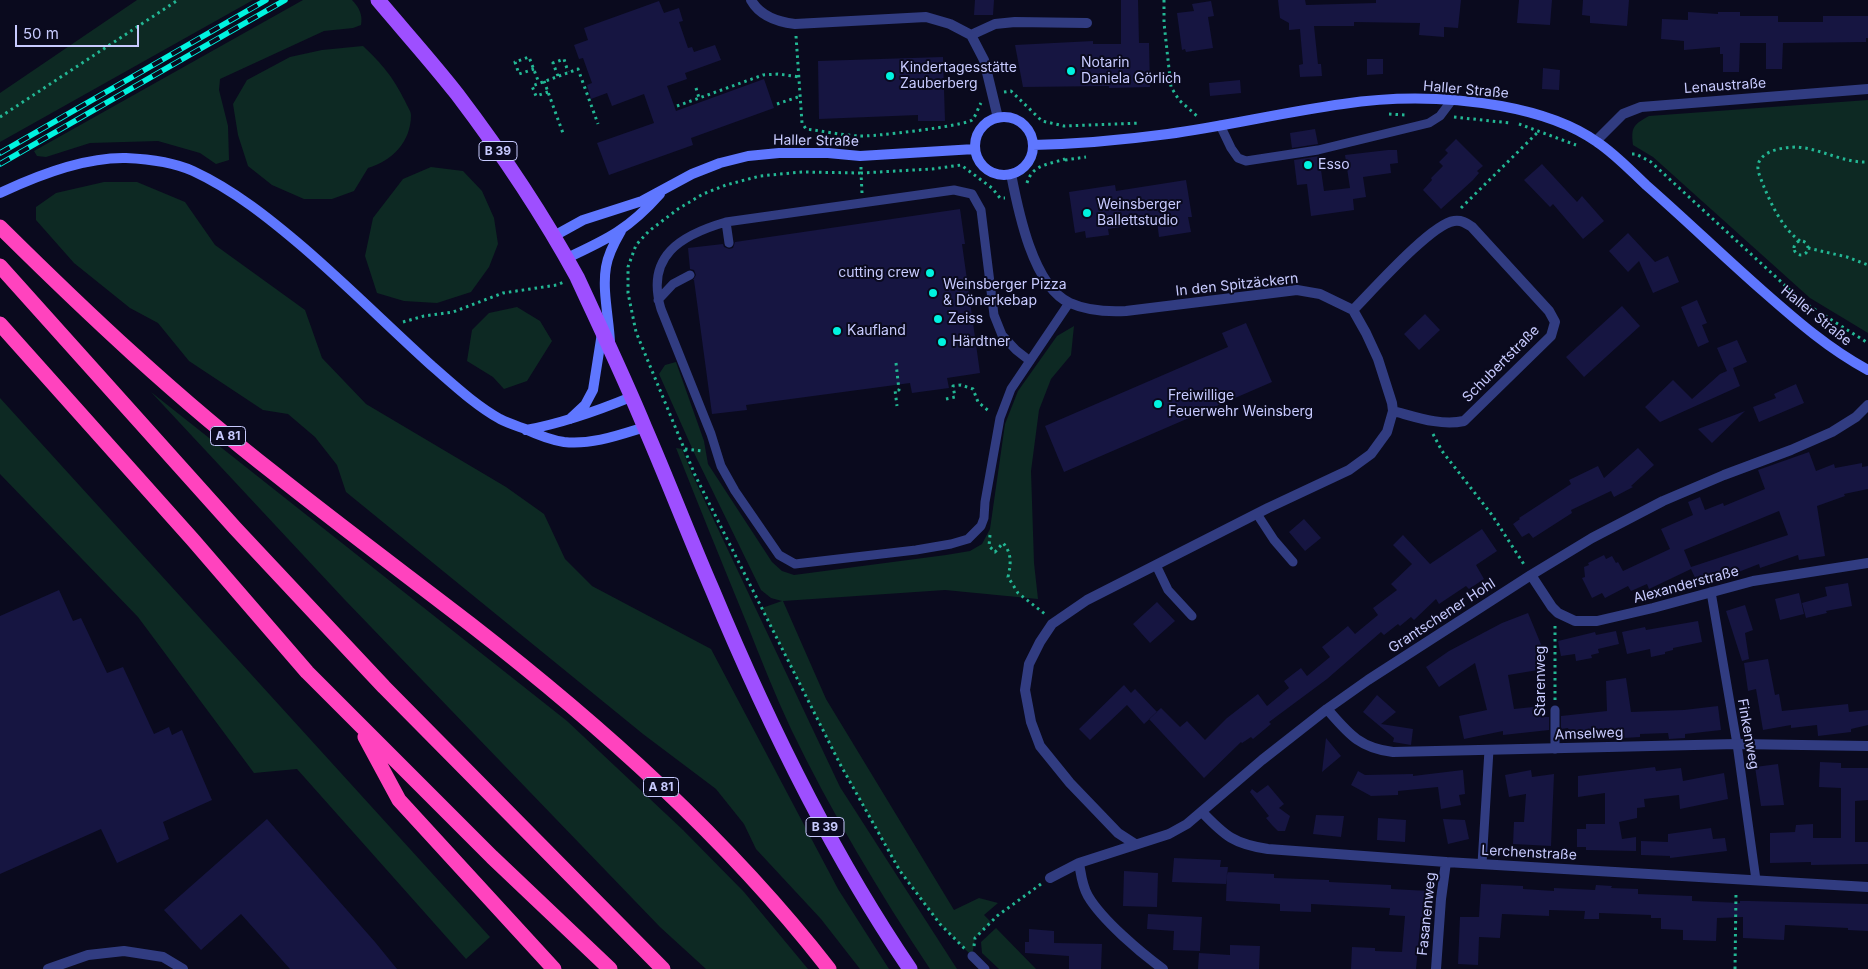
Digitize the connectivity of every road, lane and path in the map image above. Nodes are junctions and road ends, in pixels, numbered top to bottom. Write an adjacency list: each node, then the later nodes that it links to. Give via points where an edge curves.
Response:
1 (178, 0): 26 (path)
2 (378, 0): 55 (main road, B 39, via 456,93)
3 (751, 0): 6 (street, via 755,7 778,22)
4 (1164, 0): 28 (path, via 1172,87 1178,100 1199,118)
5 (1087, 23): 7 (street, via 995,24)
6 (795, 24): 7 (street, via 926,17); 11 (path)
7 (971, 35): 17 (street, via 984,60)
8 (534, 69): 8 (path, via 529,57 515,62 519,74); 13 (path)
9 (568, 72): 10 (path); 10 (path, via 564,59 553,63); 31 (path, via 578,69)
10 (558, 76): 12 (path)
11 (800, 78): 18 (path); 19 (path, via 763,75)
12 (544, 81): 13 (path); 16 (path)
13 (539, 83): 16 (path, via 532,86 536,96)
14 (696, 88): 19 (path)
15 (1868, 89): 36 (street, Lenaustraße, via 1641,106 1623,114)
16 (548, 92): 35 (path)
17 (992, 92): 18 (path, via 985,95 972,120 960,125 880,136 806,129 802,123); 27 (street); 33 (path, via 1011,91 1042,121)
18 (801, 96): 21 (path)
19 (699, 98): 22 (path)
20 (1452, 100): 25 (lane); 29 (street, Haller Straße, via 1524,110); 32 (street, Haller Straße, via 1396,99 1344,103)
21 (777, 104)
22 (677, 106)
23 (1383, 114): 24 (path)
24 (1412, 115)
25 (1440, 116): 32 (lane, via 1429,123 1328,147 1246,160 1238,158 1230,148); 34 (path, via 1515,123)
26 (0, 117)
27 (998, 118): 38 (street, via 1021,123); 39 (street, via 990,120 979,130)
28 (1191, 118)
29 (1552, 119): 34 (path); 36 (street, Haller Straße)
30 (1142, 122): 33 (path)
31 (598, 124)
32 (1220, 125): 37 (street, Haller Straße, via 1168,134)
33 (1064, 126): 37 (path)
34 (1538, 132): 36 (path, via 1575,145); 53 (path)
35 (564, 136)
36 (1596, 141): 40 (street, Haller Straße)
37 (1064, 144): 38 (street, Haller Straße); 43 (path)
38 (1033, 145): 46 (street, via 1025,166)
39 (975, 149): 41 (street, Haller Straße); 46 (street, via 985,169 1002,175)
40 (1611, 152): 72 (path, via 1636,154 1651,162 1804,302); 76 (street, Haller Straße, via 1820,340)
41 (860, 156): 45 (path); 47 (street, Haller Straße, via 828,153 748,156 720,163)
42 (1090, 157): 43 (path)
43 (1065, 160): 49 (path, via 1039,166 1028,178 1026,195)
44 (1868, 162): 56 (path, via 1856,162 1798,147 1766,154 1758,164 1768,198)
45 (861, 174): 49 (path, via 961,165 1000,198); 50 (path); 63 (path, via 802,172 760,176 703,194 649,231 636,245)
46 (1011, 174): 49 (street, In den Spitzäckern)
47 (664, 189): 54 (street, Haller Straße); 55 (street, Haller Straße, via 642,201 584,220)
48 (0, 193): 70 (street, via 45,174 88,162 125,158 159,161 191,170 222,186 269,219)
49 (1016, 198): 67 (street, In den Spitzäckern, via 1046,280 1055,293)
50 (863, 203): 51 (lane); 74 (lane, via 954,190 972,194 981,210 994,315 1002,335)
51 (726, 222): 57 (lane); 66 (lane, via 685,237 669,252 658,269)
52 (0, 227): 121 (highway, A 81, via 164,383 273,473 473,626 600,731 761,889)
53 (1442, 227): 68 (street, Schubertstraße, via 1386,275); 83 (street, Schubertstraße, via 1452,221 1464,221 1472,227 1549,311 1555,322 1551,336 1464,421 1452,424)
54 (621, 231): 59 (street, Haller Straße); 62 (street, Haller Straße, via 611,248)
55 (554, 236): 59 (main road, B 39)
56 (1800, 241): 58 (path); 58 (path, via 1794,245 1797,254 1804,254)
57 (729, 243)
58 (1808, 248): 60 (path)
59 (567, 258): 65 (main road, B 39)
60 (1868, 264)
61 (0, 266): 120 (highway, via 248,543 384,687)
62 (606, 267): 63 (path); 73 (street, Haller Straße)
63 (628, 267): 87 (path, via 628,293 636,332)
64 (690, 274): 66 (lane, via 673,284)
65 (577, 277): 70 (path, via 557,285 503,293 453,312 406,320); 71 (main road, B 39)
66 (658, 300): 88 (lane)
67 (1069, 303): 68 (street, In den Spitzäckern, via 1104,312 1126,311 1297,290 1320,294); 74 (lane)
68 (1353, 310): 81 (street, via 1378,359)
69 (0, 324): 101 (highway, via 307,672)
70 (391, 328): 86 (street, via 463,393 501,419)
71 (602, 332): 73 (main road, B 39); 84 (street, via 593,390 585,405)
72 (1868, 343)
73 (610, 350): 77 (main road, B 39)
74 (1030, 361): 82 (lane, via 1012,389)
75 (896, 363): 79 (path)
76 (1868, 370)
77 (632, 397): 84 (street); 85 (main road, B 39)
78 (946, 399): 82 (path, via 955,397 953,386 961,384 973,389 978,402)
79 (897, 406)
80 (1868, 406): 94 (street, Grantschener Hohl, via 1832,432 1663,502 1592,538)
81 (1393, 411): 83 (street, Schubertstraße); 89 (street, via 1387,432 1371,454 1348,470)
82 (1000, 418): 88 (lane, via 984,518 968,539 866,557 795,564 779,555 735,491)
83 (1426, 420): 94 (path, via 1442,451 1492,515)
84 (567, 421): 86 (street)
85 (645, 427): 86 (street, via 586,442 544,438); 122 (main road, B 39, via 712,591 794,770)
86 (526, 430)
87 (684, 449): 88 (path); 115 (path, via 840,764 900,872 934,917)
88 (717, 453)
89 (1257, 514): 91 (lane); 93 (street)
90 (996, 552): 98 (path, via 1003,542 1008,548 1011,563 1008,577 1018,593 1045,613)
91 (1293, 562)
92 (1868, 563): 95 (street, Alexanderstraße)
93 (1156, 565): 97 (lane, via 1168,590); 98 (street, via 1087,600)
94 (1531, 575): 96 (street); 99 (street, Grantschener Hohl)
95 (1711, 592): 96 (street, Alexanderstraße, via 1597,621 1576,620); 102 (lane, Finkenweg)
96 (1558, 613): 100 (path, Starenweg, via 1555,621)
97 (1192, 616)
98 (1052, 624): 107 (street, via 1029,664 1025,690 1040,746 1118,833)
99 (1327, 709): 105 (street, Amselweg, via 1355,739 1379,750); 106 (street, Grantschener Hohl)
100 (1555, 710): 104 (lane, Starenweg)
101 (357, 722): 118 (highway, via 399,800); 119 (highway)
102 (1736, 744): 103 (street, Amselweg); 104 (street, Amselweg); 113 (lane, Finkenweg)
103 (1868, 746)
104 (1555, 749): 105 (street, Amselweg)
105 (1489, 750): 110 (lane)
106 (1202, 812): 107 (street, Grantschener Hohl, via 1169,834); 109 (street, Lerchenstraße, via 1220,831 1249,846)
107 (1135, 844): 108 (street, Grantschener Hohl)
108 (1080, 862): 111 (street, Grantschener Hohl); 124 (street, via 1088,896 1097,908)
109 (1446, 862): 110 (street, Lerchenstraße); 125 (street, Fasanenweg)
110 (1482, 864): 112 (street, Lerchenstraße)
111 (1050, 878): 115 (path, via 997,916 975,938)
112 (1736, 879): 113 (street, Lerchenstraße); 126 (path)
113 (1756, 880): 114 (street, Lerchenstraße)
114 (1868, 887)
115 (972, 956): 123 (lane)
116 (48, 969): 117 (street, via 88,955 124,951 162,957)
117 (183, 969)
118 (554, 969)
119 (610, 969)
120 (663, 969)
121 (829, 969)
122 (910, 969)
123 (985, 969)
124 (1163, 969)
125 (1436, 969)
126 (1735, 969)

